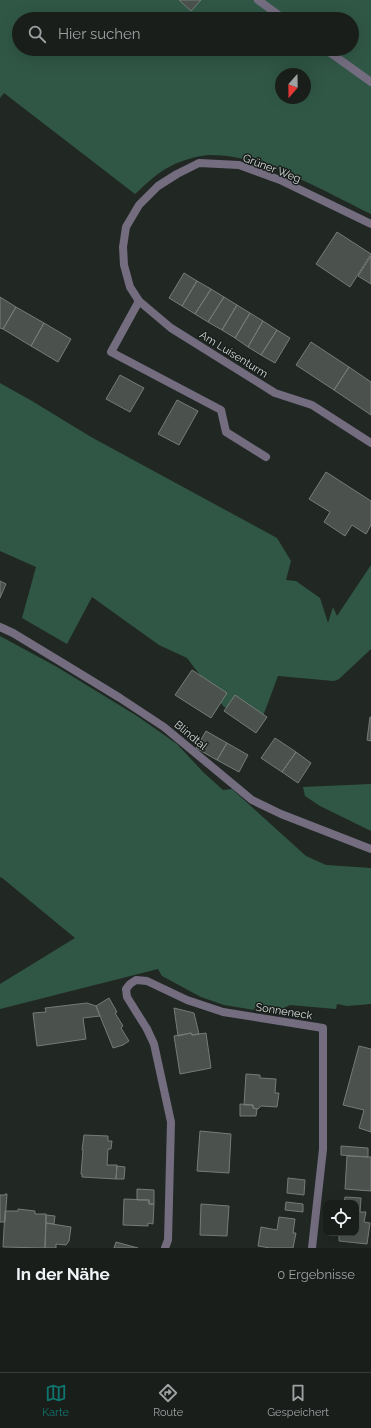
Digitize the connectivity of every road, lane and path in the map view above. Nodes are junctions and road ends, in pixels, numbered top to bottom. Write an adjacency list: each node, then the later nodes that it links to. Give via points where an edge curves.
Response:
1 (258, 0): 2 (street)
2 (274, 12)
3 (335, 56): 4 (street)
4 (371, 82)
5 (371, 224): 6 (street, Grüner Weg, via 280,180 239,165 199,163 158,186 139,205 126,227)
6 (124, 265): 7 (street, Am Luisenturm, via 130,287)
7 (139, 301): 8 (street, Am Luisenturm, via 171,328 275,393 312,405); 9 (street, via 112,352 221,410 226,432)
8 (371, 443)
9 (266, 456)
10 (0, 627): 11 (street, Blindtal, via 164,727 252,800)
11 (371, 849)
12 (165, 1248): 13 (street, Sonneneck, via 168,1240 171,1122 154,1044 127,997 126,989 136,980 223,1012 324,1028 323,1149)
13 (312, 1248)

